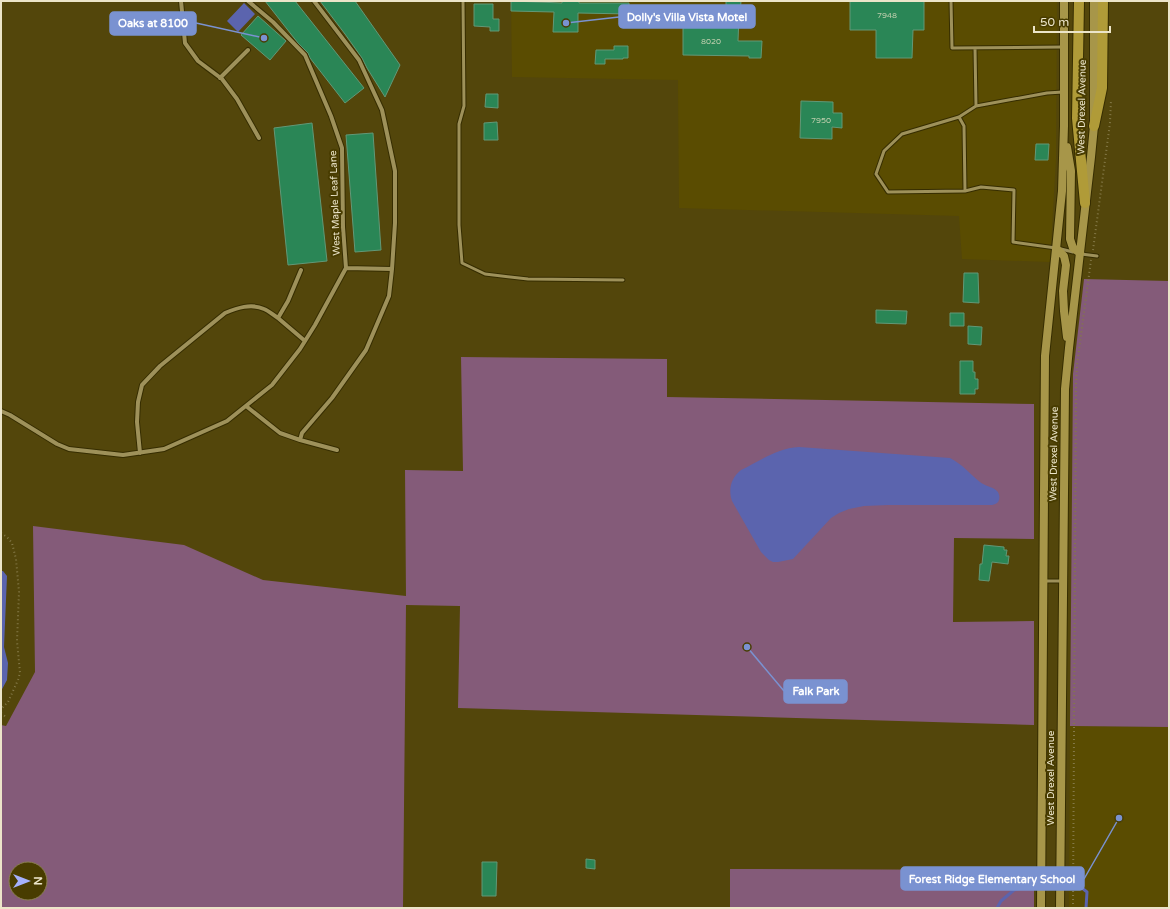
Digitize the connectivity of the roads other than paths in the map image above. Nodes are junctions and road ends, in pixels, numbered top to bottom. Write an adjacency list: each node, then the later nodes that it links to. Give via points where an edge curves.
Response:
1 (181, 1): 13 (street, via 185,43 198,62)
2 (248, 1): 25 (street, West Maple Leaf Lane, via 305,55 331,116 342,148)
3 (314, 1): 26 (street, via 359,60 382,110 395,171)
4 (463, 1): 28 (lane, via 464,106 459,124 459,225 462,263 485,274 528,279)
5 (951, 1): 11 (lane, via 952,48)
6 (1064, 1): 10 (street, West Drexel Avenue)
7 (1079, 1): 21 (main road, via 1077,118)
8 (1094, 1): 18 (street, West Drexel Avenue)
9 (1103, 1): 18 (main road, via 1102,88)
10 (1064, 47): 11 (lane); 14 (street, West Drexel Avenue)
11 (975, 48): 15 (lane)
12 (248, 50): 13 (street)
13 (220, 78): 19 (street, via 237,99)
14 (1064, 92): 15 (lane); 17 (street, West Drexel Avenue)
15 (976, 106): 16 (lane)
16 (959, 117): 20 (lane, via 964,126); 20 (lane, via 902,134 884,152 876,174 888,192)
17 (1064, 126): 22 (street, West Drexel Avenue, via 1062,191); 23 (street, via 1071,171 1070,239 1073,248)
18 (1094, 126): 21 (street, West Drexel Avenue)
19 (260, 138)
20 (964, 191): 22 (lane, via 980,187 1014,190 1013,242)
21 (1085, 203): 23 (street, West Drexel Avenue)
22 (1056, 248): 23 (lane); 31 (street, via 1064,256 1066,265 1063,291); 37 (street, West Drexel Avenue, via 1045,356)
23 (1080, 254): 24 (lane); 31 (street, West Drexel Avenue)
24 (1097, 256)
25 (346, 268): 26 (street); 30 (street)
26 (392, 269): 34 (street, via 389,296 366,350 332,398 302,432)
27 (301, 270): 29 (street)
28 (623, 280)
29 (278, 318): 30 (street); 36 (street, via 263,308 249,306 225,313 160,366 142,385 138,402)
30 (305, 341): 32 (street, via 272,385)
31 (1068, 348): 38 (street, West Drexel Avenue)
32 (246, 406): 34 (street, via 280,433); 36 (street, via 227,421 164,449)
33 (1, 412): 36 (street, via 69,449 123,456)
34 (300, 440): 35 (street)
35 (337, 450)
36 (140, 453)
37 (1043, 581): 38 (lane); 39 (street, West Drexel Avenue)
38 (1062, 581): 40 (street, West Drexel Avenue)
39 (1041, 908)
40 (1060, 908)

